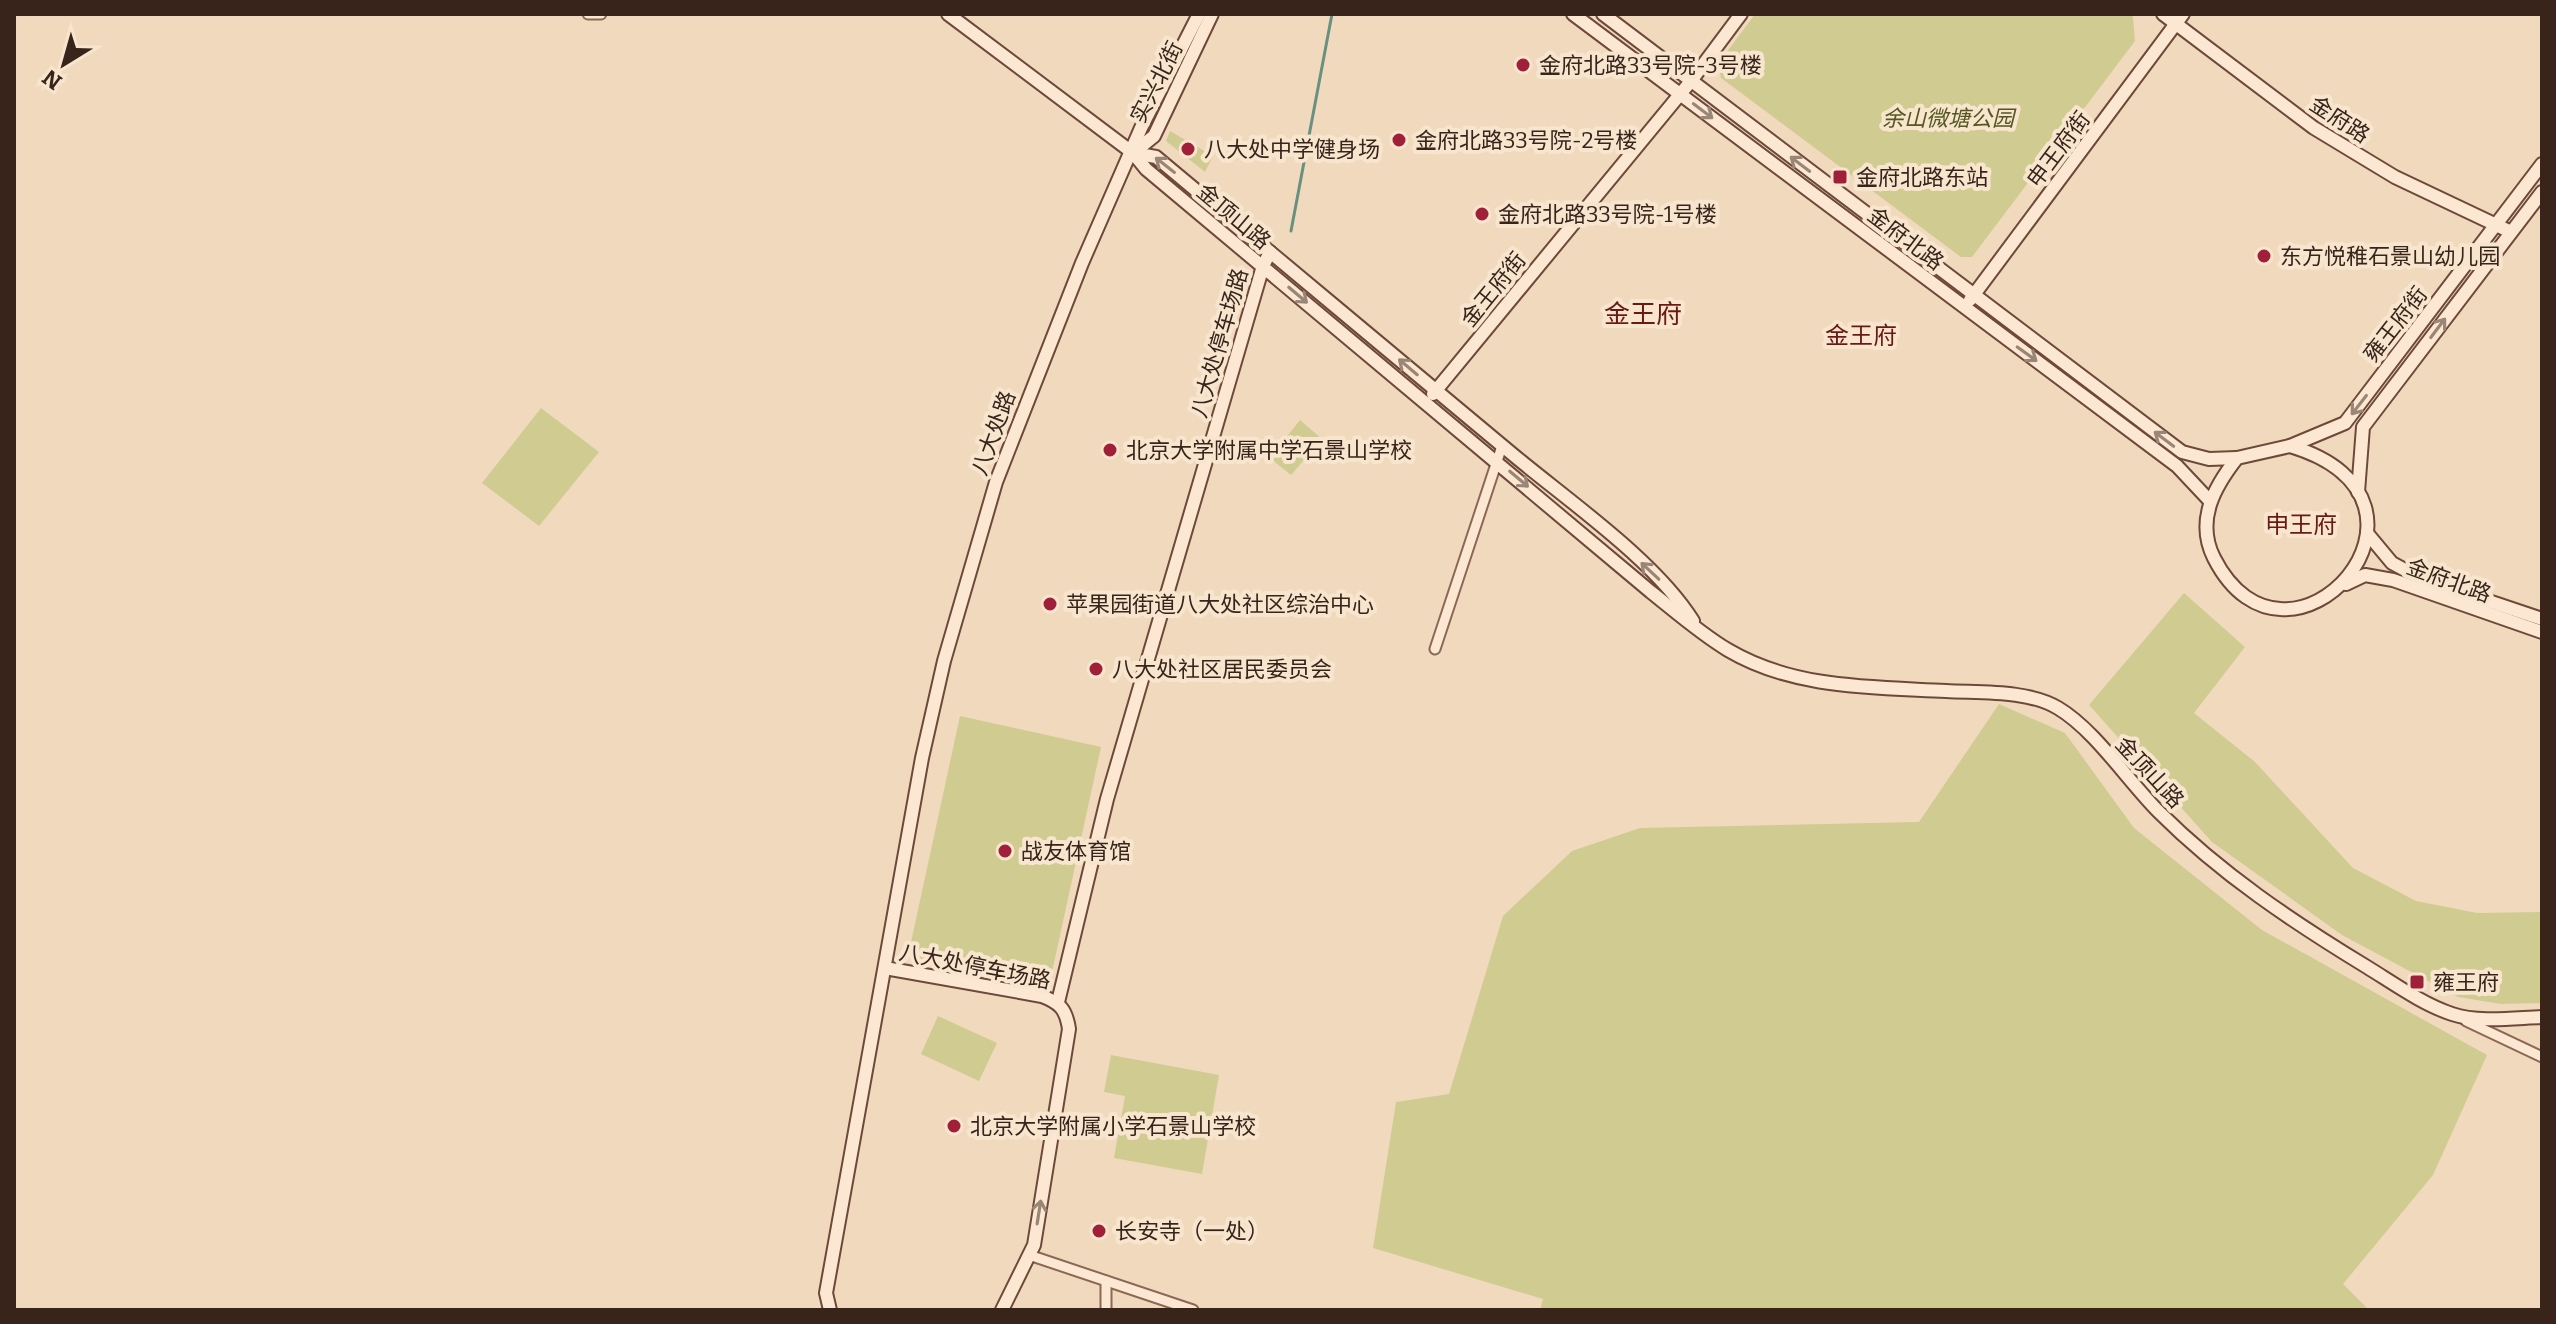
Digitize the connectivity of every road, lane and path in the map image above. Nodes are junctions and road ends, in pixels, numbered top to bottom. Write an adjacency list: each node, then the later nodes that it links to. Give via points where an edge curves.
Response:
1 (588, 14): 2 (street)
2 (601, 14)
3 (948, 14): 13 (street)
4 (1199, 14): 13 (street, 实兴北街)
5 (1212, 14): 13 (street, 实兴北街, via 1154,136)
6 (1573, 14): 12 (street, 金府北路)
7 (1603, 14): 11 (street, 金府北路)
8 (1741, 14): 11 (street, 金王府街)
9 (2163, 14): 10 (street, 金府路)
10 (2179, 19): 16 (street, 金府路, via 2314,128 2395,177); 20 (street, 申王府街)
11 (1691, 81): 12 (street, 金王府街); 20 (street, 金府北路, one-way to 11)
12 (1680, 94): 21 (street, 金府北路, one-way to 21); 22 (street, 金王府街)
13 (1133, 153): 18 (street, 金顶山路, one-way to 13, via 1156,157); 19 (street, 金顶山路); 36 (street, 八大处路, via 1082,263 996,482 925,744)
14 (2542, 164): 16 (street, 雍王府街)
15 (2542, 192): 17 (street, 雍王府街)
16 (2497, 226): 17 (street, 金府路); 25 (street, 雍王府街, one-way to 25, via 2345,423)
17 (2511, 232): 28 (street, 雍王府街, one-way to 17, via 2363,427)
18 (1270, 252): 19 (street, 八大处停车场路); 22 (street, 金顶山路, one-way to 18)
19 (1263, 266): 23 (street, 金顶山路, one-way to 23); 37 (street, 八大处停车场路, via 1115,770)
20 (1973, 295): 21 (street, 申王府街); 26 (street, 金府北路, one-way to 20, via 2209,459 2182,452)
21 (1965, 307): 29 (street, 金府北路, one-way to 29, via 2177,466)
22 (1436, 390): 23 (street, 金王府街); 24 (street, 金顶山路)
23 (1426, 401): 27 (street, 金顶山路)
24 (1502, 446): 27 (street); 33 (street, 金顶山路, one-way to 24, via 1683,605 1644,566)
25 (2290, 446): 26 (street); 28 (street, via 2319,454)
26 (2237, 458): 29 (street)
27 (1496, 460): 33 (street, 金顶山路, one-way to 33); 35 (street)
28 (2358, 492): 30 (street, via 2369,522)
29 (2209, 500): 31 (street, via 2210,551 2245,595 2292,610)
30 (2367, 533): 31 (street, via 2360,560); 32 (street, 金府北路, via 2392,563 2420,578)
31 (2343, 585): 34 (street, 金府北路, via 2365,575 2393,580)
32 (2542, 619)
33 (1699, 631): 38 (street, 金顶山路, via 1752,662 1805,679 1996,694 2056,707 2178,831 2230,875 2313,934)
34 (2542, 632)
35 (1435, 649)
36 (885, 968): 37 (street, 八大处停车场路); 44 (street, 八大处路, via 826,1293)
37 (1058, 1002): 41 (street, 八大处停车场路, one-way to 37, via 1069,1029 1067,1013)
38 (2452, 1014): 39 (street, 金顶山路); 40 (street)
39 (2542, 1017)
40 (2542, 1057)
41 (1029, 1255): 42 (street); 45 (street, 八大处停车场路)
42 (1106, 1281): 43 (street); 46 (street)
43 (1158, 1298): 47 (street); 48 (street)
44 (830, 1310)
45 (1002, 1310)
46 (1106, 1310)
47 (1158, 1310)
48 (1193, 1310)

